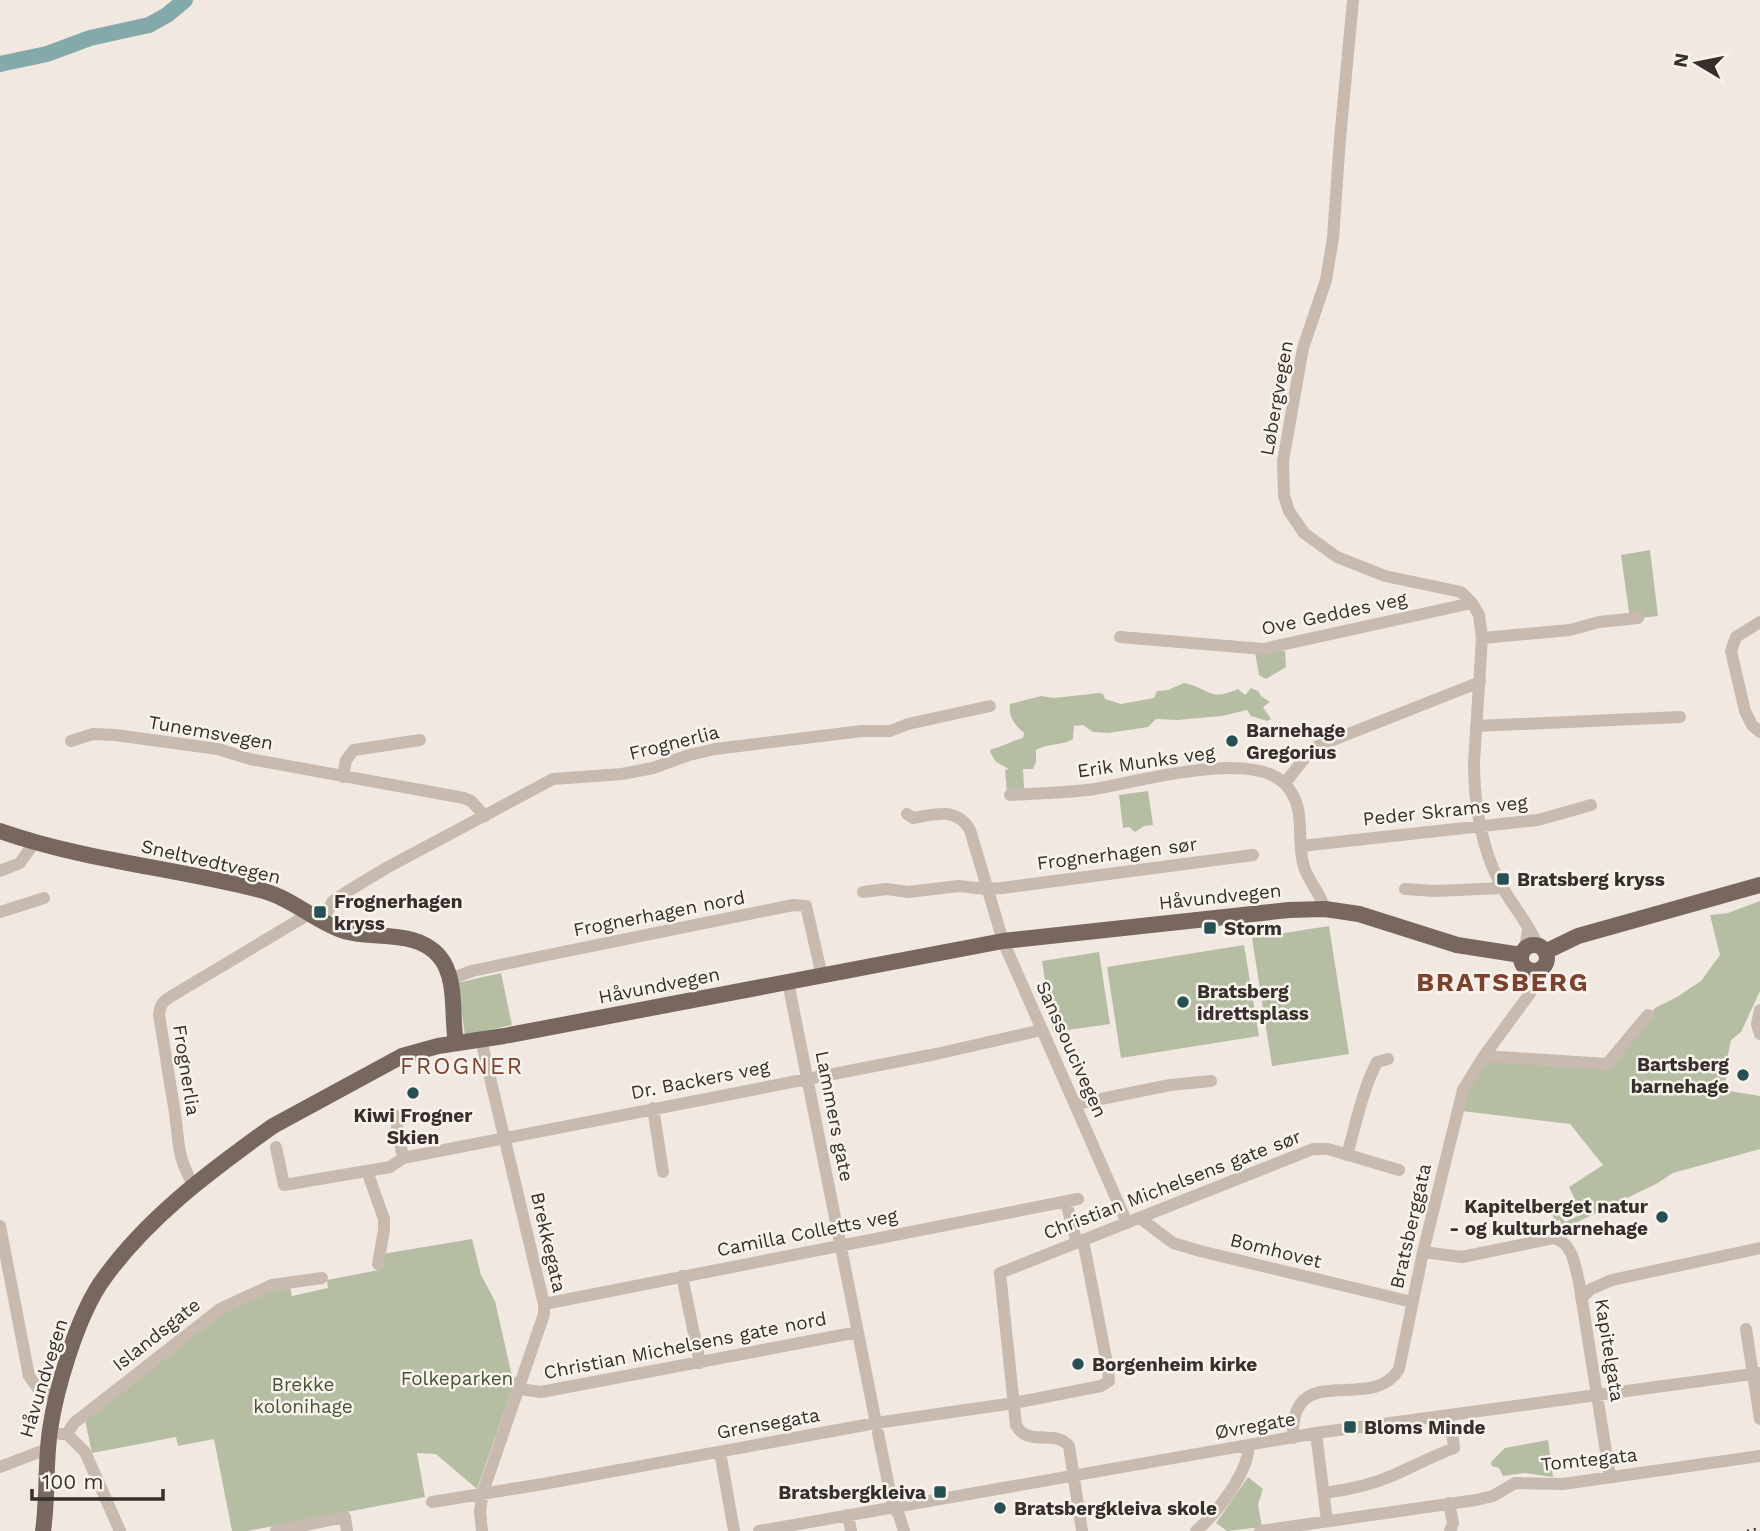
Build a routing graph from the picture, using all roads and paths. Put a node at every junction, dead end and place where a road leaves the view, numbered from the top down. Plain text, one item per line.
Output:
1 (1353, 0) edge
2 (1472, 603) junction
3 (1638, 618) dead end
4 (1760, 622) edge
5 (1120, 637) dead end
6 (1482, 638) junction
7 (1479, 682) junction
8 (990, 706) dead end
9 (1680, 717) dead end
10 (1476, 726) junction
11 (1760, 732) edge
12 (420, 740) dead end
13 (71, 741) dead end
14 (343, 777) junction
15 (1285, 783) junction
16 (1010, 795) dead end
17 (1591, 805) dead end
18 (907, 814) dead end
19 (485, 816) junction
20 (1481, 828) junction
21 (0, 831) edge
22 (34, 843) junction
23 (1301, 846) junction
24 (1253, 855) dead end
25 (0, 871) edge
26 (1760, 885) edge
27 (1503, 888) junction
28 (986, 889) junction
29 (1405, 889) dead end
30 (863, 892) dead end
31 (44, 898) dead end
32 (1325, 909) junction
33 (0, 912) edge
34 (316, 918) junction
35 (1003, 941) junction
36 (1532, 950) junction
37 (1537, 970) joint
38 (822, 976) junction
39 (450, 979) junction
40 (788, 982) junction
41 (1760, 1010) edge
42 (1648, 1015) dead end
43 (1042, 1030) junction
44 (1760, 1034) edge
45 (481, 1040) junction
46 (456, 1043) junction
47 (1483, 1056) junction
48 (1388, 1059) dead end
49 (808, 1077) junction
50 (1211, 1081) dead end
51 (1076, 1104) junction
52 (653, 1108) junction
53 (395, 1115) dead end
54 (504, 1138) junction
55 (276, 1147) dead end
56 (1347, 1155) junction
57 (403, 1158) junction
58 (1399, 1170) dead end
59 (367, 1171) junction
60 (663, 1172) dead end
61 (194, 1186) junction
62 (1133, 1220) junction
63 (0, 1226) edge
64 (1080, 1242) junction
65 (841, 1245) junction
66 (1760, 1248) edge
67 (1423, 1252) junction
68 (378, 1264) dead end
69 (682, 1276) junction
70 (322, 1278) dead end
71 (1581, 1297) junction
72 (1412, 1302) junction
73 (544, 1304) junction
74 (1746, 1329) dead end
75 (858, 1332) junction
76 (700, 1363) junction
77 (1757, 1373) edge
78 (520, 1389) junction
79 (1598, 1395) junction
80 (57, 1398) junction
81 (1014, 1403) junction
82 (1450, 1415) junction
83 (1760, 1419) edge
84 (877, 1428) junction
85 (1316, 1433) junction
86 (67, 1434) junction
87 (1293, 1437) junction
88 (48, 1442) junction
89 (1248, 1445) junction
90 (720, 1452) junction
91 (1760, 1456) edge
92 (0, 1467) edge
93 (1073, 1476) junction
94 (1610, 1477) junction
95 (483, 1492) junction
96 (1324, 1493) junction
97 (432, 1502) dead end
98 (1449, 1503) junction
99 (892, 1507) junction
100 (848, 1515) junction
101 (1330, 1525) edge
102 (1206, 1528) edge
103 (43, 1531) edge
104 (120, 1531) edge
105 (276, 1531) edge
106 (347, 1531) edge
107 (482, 1531) edge
108 (734, 1531) edge
109 (759, 1531) edge
110 (851, 1531) edge
111 (904, 1531) edge
112 (1082, 1531) edge
113 (1260, 1531) edge
114 (1450, 1531) edge

1 - 2 street, Løbergvegen
2 - 5 street, Ove Geddes veg
2 - 6 street
3 - 6 street
4 - 11 street
6 - 7 street
7 - 10 street
7 - 15 street
8 - 19 street, Frognerlia
9 - 10 street
10 - 20 street
12 - 14 street
13 - 14 street, Tunemsvegen
14 - 19 street, Tunemsvegen
15 - 16 street, Erik Munks veg
15 - 23 street
17 - 20 street, Peder Skrams veg
18 - 28 street, Sanssoucivegen
19 - 34 street, Frognerlia
20 - 23 street, Peder Skrams veg
20 - 27 street
21 - 22 main road, Sneltvedtvegen
22 - 25 street
22 - 34 main road, Sneltvedtvegen
23 - 32 street
24 - 28 street, Frognerhagen sør
26 - 36 main road
27 - 29 street
27 - 36 street
28 - 30 street
28 - 35 street, Sanssoucivegen
31 - 33 street
32 - 35 main road, Håvundvegen
32 - 36 main road, Håvundvegen
34 - 39 main road, Sneltvedtvegen
34 - 61 street, Frognerlia
35 - 38 main road, Håvundvegen
35 - 43 street, Sanssoucivegen
36 - 37 main road
37 - 47 street, Bratsberggata
38 - 39 street, Frognerhagen nord
38 - 40 main road, Håvundvegen
39 - 46 main road, Sneltvedtvegen
40 - 45 main road, Håvundvegen
40 - 49 street, Lammers gate
41 - 44 street
42 - 47 street
43 - 49 street, Dr. Backers veg
43 - 51 street, Sanssoucivegen
45 - 46 main road, Håvundvegen
45 - 54 street, Brekkegata
46 - 61 main road, Håvundvegen
47 - 67 street, Bratsberggata
48 - 56 street
49 - 52 street, Dr. Backers veg
49 - 65 street, Lammers gate
50 - 51 street
51 - 62 street, Sanssoucivegen
52 - 54 street, Dr. Backers veg
52 - 60 street
53 - 57 street
54 - 57 street, Dr. Backers veg
54 - 73 street, Brekkegata
55 - 59 street, Dr. Backers veg
56 - 58 street, Christian Michelsens gate sør
56 - 62 street, Christian Michelsens gate sør
57 - 59 street, Dr. Backers veg
59 - 68 street
61 - 80 main road, Håvundvegen
62 - 64 street, Christian Michelsens gate sør
62 - 72 street, Bomhovet
63 - 80 street
64 - 65 street, Camilla Colletts veg
64 - 81 street, Christian Michelsens gate sør
64 - 81 street, Grensegata
65 - 69 street, Camilla Colletts veg
65 - 75 street, Lammers gate
66 - 71 street
67 - 71 street, Kapitelgata
67 - 72 street, Bratsberggata
69 - 73 street, Camilla Colletts veg
69 - 76 street
70 - 86 street, Islandsgate
71 - 79 street, Kapitelgata
72 - 87 street, Bratsberggata
73 - 78 street, Brekkegata
74 - 77 street
75 - 76 street, Christian Michelsens gate nord
75 - 84 street, Lammers gate
76 - 78 street, Christian Michelsens gate nord
77 - 79 street, Øvregate
77 - 83 street
78 - 95 street, Brekkegata
79 - 82 street, Øvregate
79 - 94 street, Kapitelgata
80 - 88 main road, Håvundvegen
81 - 84 street, Grensegata
81 - 93 street
82 - 85 street, Øvregate
82 - 96 street
84 - 90 street, Grensegata
84 - 99 street, Lammers gate
85 - 87 street, Øvregate
85 - 96 street
86 - 88 street
86 - 104 street
87 - 89 street, Øvregate
88 - 92 street, Håvundvegen
88 - 103 main road
89 - 93 street, Øvregate
89 - 102 street
90 - 95 street, Grensegata
90 - 108 street
91 - 94 street, Tomtegata
93 - 99 street, Øvregate
93 - 112 street
94 - 98 street, Tomtegata
95 - 97 street, Grensegata
95 - 107 street, Brekkegata
96 - 101 street
98 - 101 street, Tomtegata
98 - 114 street
99 - 100 street, Øvregate
99 - 111 street, Lammers gate
100 - 109 street, Øvregate
100 - 110 street
101 - 113 street, Tomtegata
105 - 106 street

